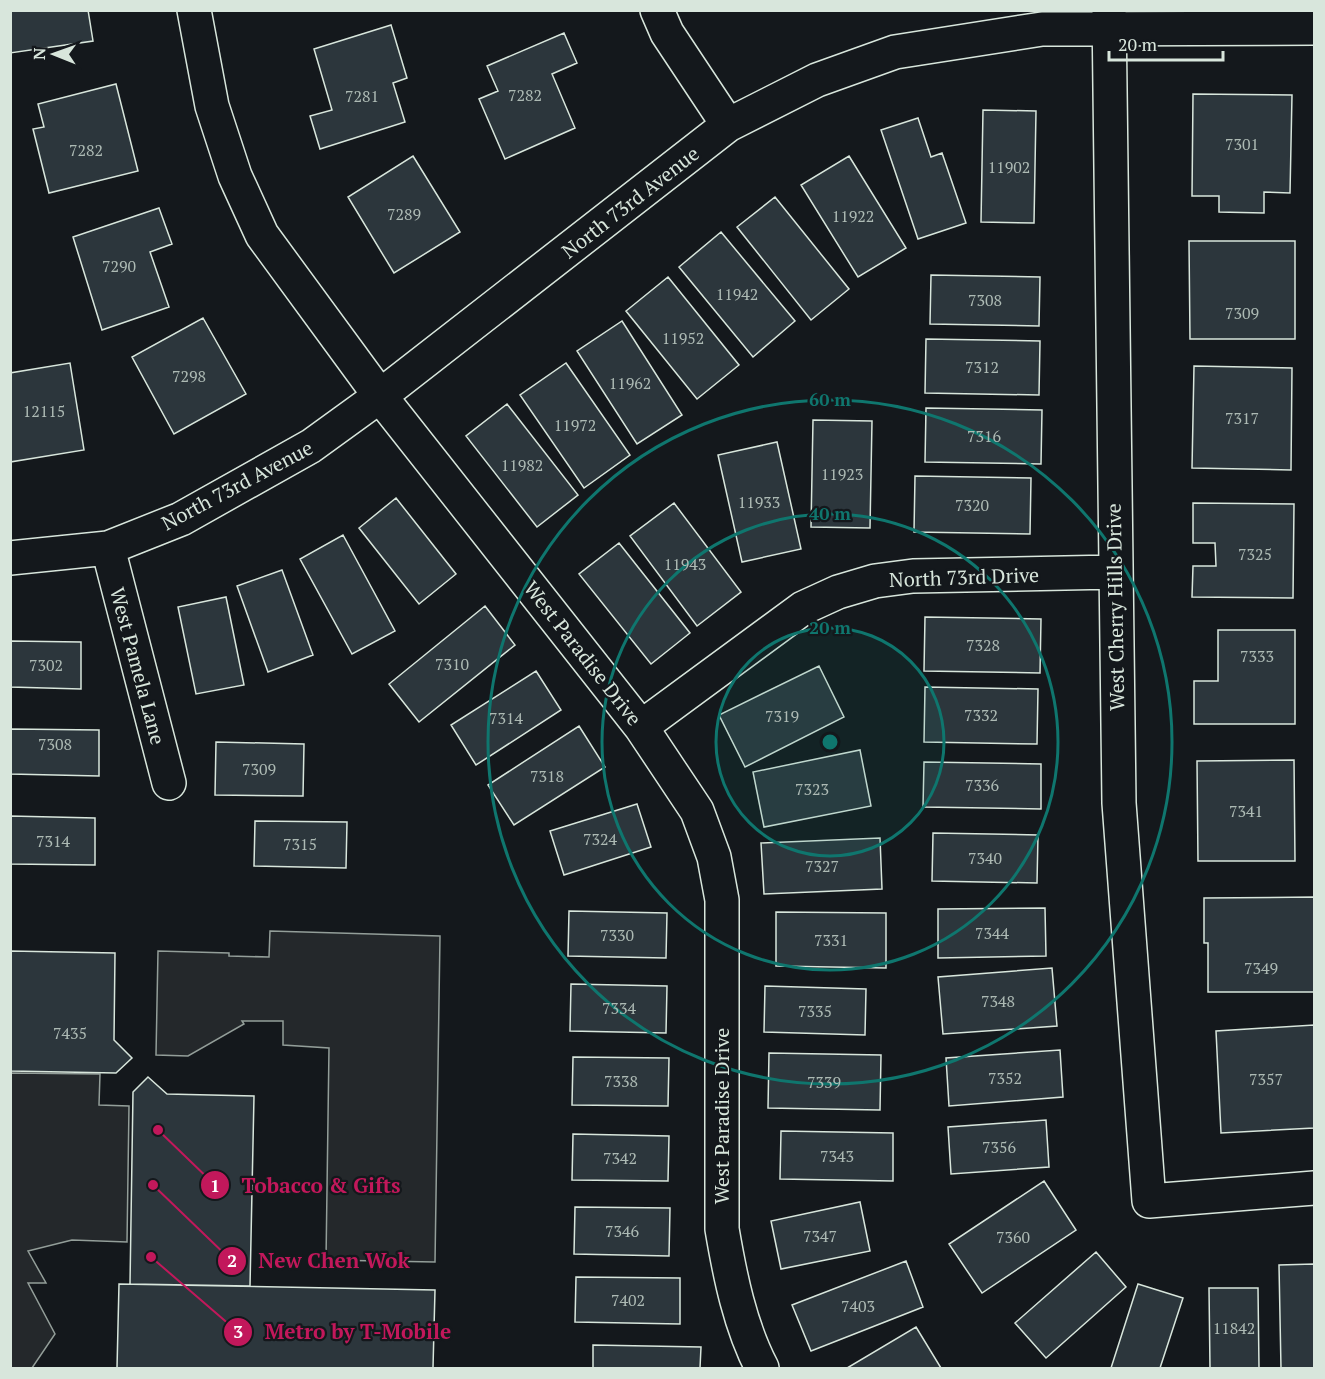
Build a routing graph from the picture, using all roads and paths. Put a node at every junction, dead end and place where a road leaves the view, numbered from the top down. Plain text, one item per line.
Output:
1 (194, 10) edge
2 (657, 10) edge
3 (1109, 19) edge
4 (1314, 28) edge
5 (728, 126) junction
6 (380, 396) junction
7 (108, 548) junction
8 (10, 558) edge
9 (1114, 572) junction
10 (641, 727) junction
11 (169, 783) dead end
12 (1314, 1188) edge
13 (762, 1368) edge

1 - 6 street, West Paradise Drive
2 - 5 street
3 - 4 street, North 73rd Avenue
3 - 5 street, North 73rd Avenue
3 - 9 street, West Cherry Hills Drive
5 - 6 street, North 73rd Avenue
6 - 7 street, North 73rd Avenue
6 - 10 street, West Paradise Drive
7 - 8 street, North 73rd Avenue
7 - 11 street, West Pamela Lane
9 - 10 street, North 73rd Drive
9 - 12 street, West Cherry Hills Drive
10 - 13 street, West Paradise Drive

